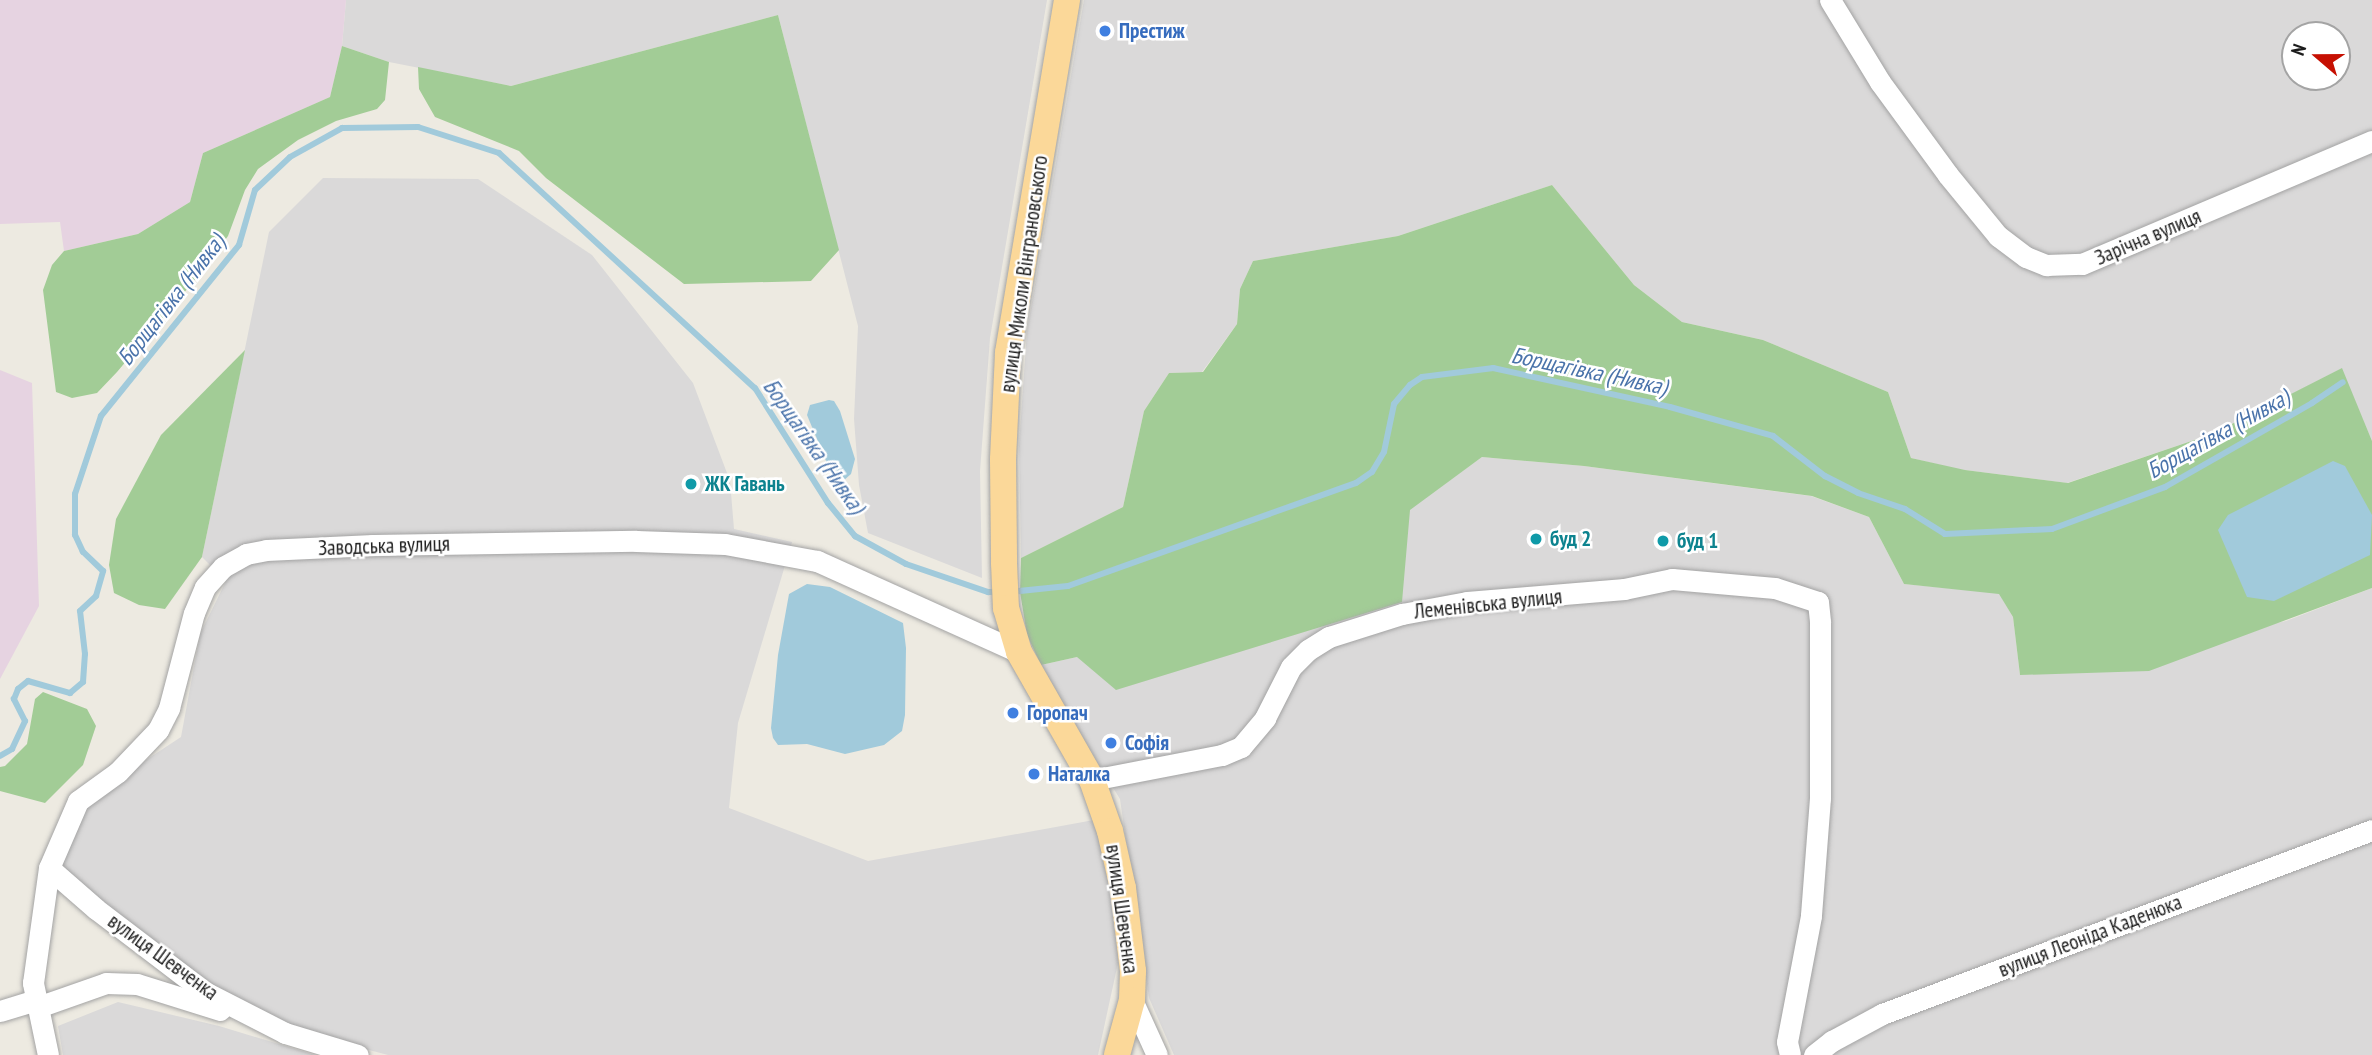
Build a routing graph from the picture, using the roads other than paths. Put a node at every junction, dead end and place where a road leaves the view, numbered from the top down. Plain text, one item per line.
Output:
1 (1067, 0) edge
2 (1829, 0) edge
3 (2372, 141) edge
4 (1019, 652) junction
5 (1092, 780) junction
6 (2372, 831) edge
7 (49, 868) junction
8 (1132, 1000) junction
9 (37, 1004) junction
10 (0, 1011) edge
11 (285, 1033) junction
12 (48, 1055) edge
13 (358, 1055) edge
14 (1117, 1055) edge
15 (1157, 1055) edge
16 (1790, 1055) edge
17 (1814, 1055) edge

1 - 4 main road, вулиця Миколи Вінграновського
2 - 3 street, Зарічна вулиця
4 - 5 main road, вулиця Миколи Вінграновського
4 - 7 street, Заводська вулиця
5 - 8 main road, вулиця Шевченка
5 - 16 street, Леменівська вулиця
6 - 17 street, вулиця Леоніда Каденюка
7 - 9 street, Заводська вулиця
7 - 11 street, вулиця Шевченка
8 - 14 main road, вулиця Шевченка
8 - 15 street, вулиця Шевченка
9 - 10 street
9 - 11 street, вулиця Шевченка
9 - 12 street, Заводська вулиця
11 - 13 street, вулиця Шевченка

